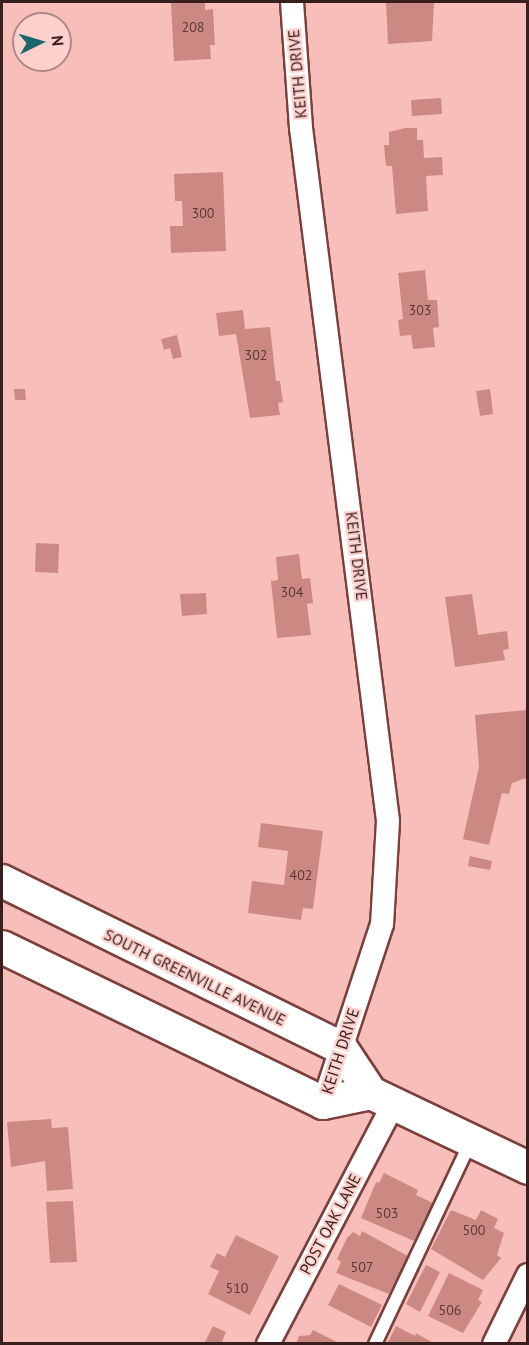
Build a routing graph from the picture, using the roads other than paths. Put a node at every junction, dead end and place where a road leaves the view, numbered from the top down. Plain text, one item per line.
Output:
1 (292, 2) edge
2 (2, 882) edge
3 (2, 947) edge
4 (341, 1048) junction
5 (382, 1099) junction
6 (323, 1103) junction
7 (471, 1141) junction
8 (528, 1168) edge
9 (528, 1275) edge
10 (268, 1344) edge
11 (375, 1344) edge
12 (494, 1344) edge

1 - 4 street, KEITH DRIVE
2 - 4 main road, SOUTH GREENVILLE AVENUE
3 - 6 main road
4 - 5 main road
4 - 6 street, KEITH DRIVE
5 - 6 main road
5 - 7 main road
5 - 10 street, POST OAK LANE
7 - 8 main road
7 - 11 lane
9 - 12 street

